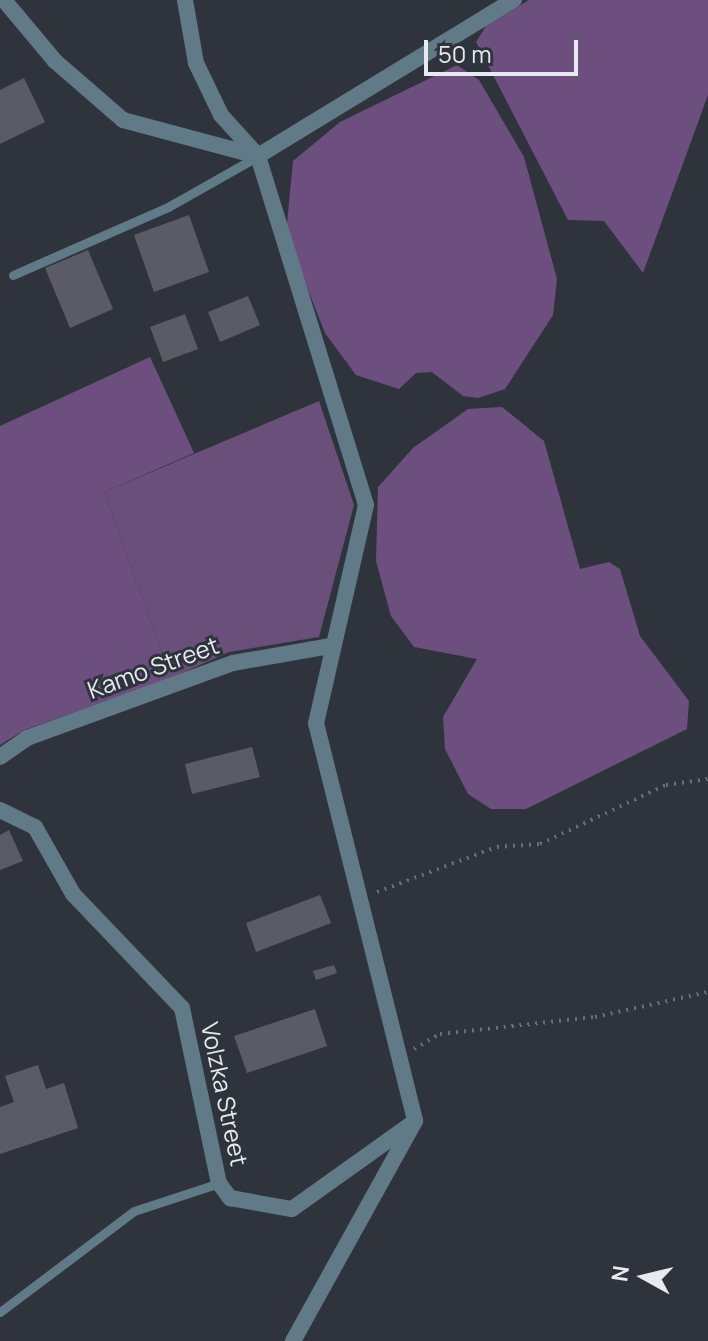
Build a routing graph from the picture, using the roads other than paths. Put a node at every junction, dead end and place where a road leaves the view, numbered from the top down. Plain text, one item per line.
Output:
1 (4, 0) edge
2 (185, 0) edge
3 (514, 0) edge
4 (258, 156) junction
5 (13, 275) dead end
6 (330, 646) junction
7 (0, 757) edge
8 (0, 810) edge
9 (415, 1121) junction
10 (219, 1183) junction
11 (0, 1312) edge
12 (293, 1341) edge

1 - 4 street
2 - 4 street
3 - 4 street
4 - 5 lane
4 - 6 street
6 - 7 street, Kamo Street
6 - 9 street
8 - 10 street, Volzka Street
9 - 10 street, Volzka Street
9 - 12 street
10 - 11 lane

